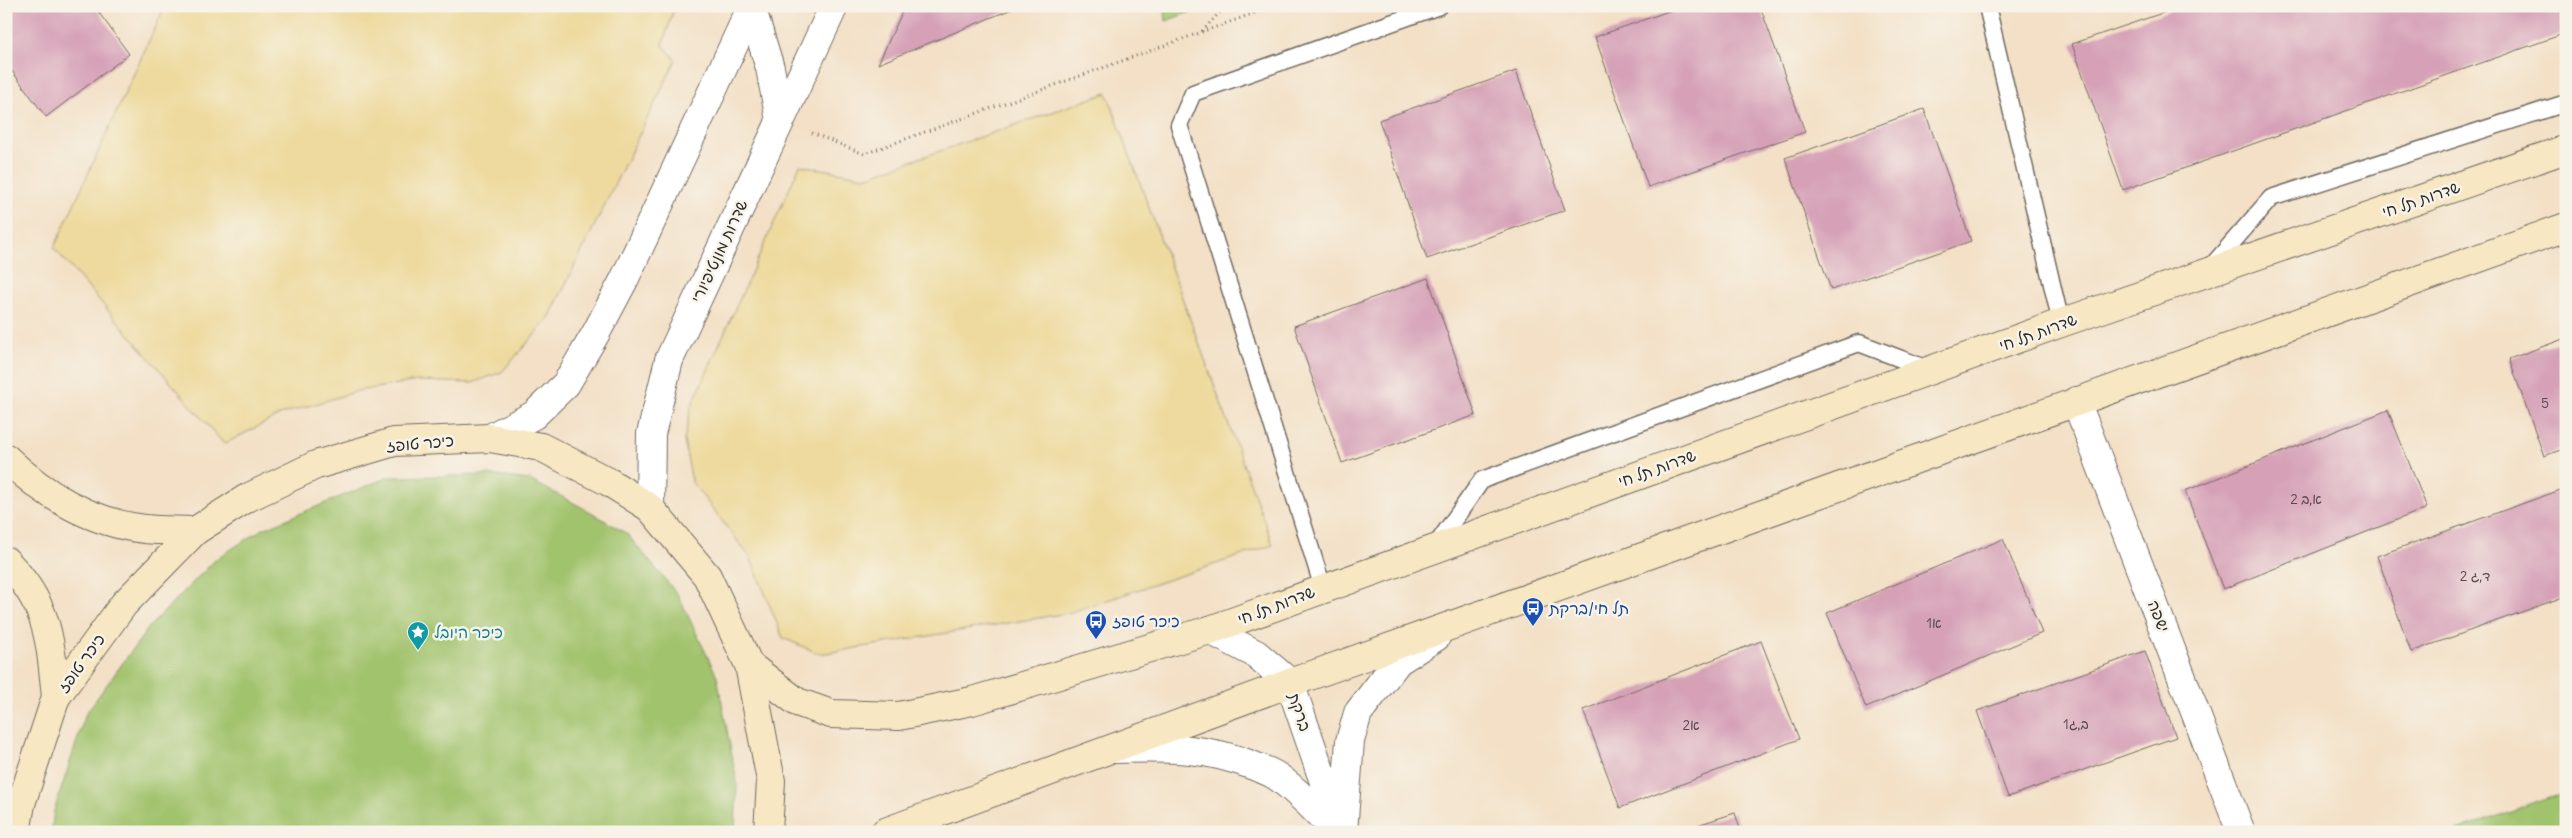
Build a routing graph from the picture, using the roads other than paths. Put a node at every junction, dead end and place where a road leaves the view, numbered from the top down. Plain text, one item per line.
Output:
1 (752, 6) edge
2 (834, 6) edge
3 (1439, 6) edge
4 (1987, 6) edge
5 (2566, 102) edge
6 (780, 120) junction
7 (2566, 149) edge
8 (2566, 227) edge
9 (2206, 273) junction
10 (2061, 323) junction
11 (1930, 370) junction
12 (2076, 401) junction
13 (490, 438) junction
14 (6, 458) edge
15 (650, 508) junction
16 (195, 531) junction
17 (1434, 548) junction
18 (6, 561) edge
19 (1323, 588) junction
20 (1460, 622) junction
21 (1210, 630) junction
22 (749, 665) junction
23 (1290, 682) junction
24 (56, 697) junction
25 (1106, 749) junction
26 (16, 832) edge
27 (768, 832) edge
28 (885, 832) edge
29 (1337, 832) edge
30 (1342, 832) edge
31 (2241, 832) edge

1 - 6 street
1 - 13 street
2 - 6 street, שדרות מונטיפיורי
3 - 19 lane
4 - 10 lane
5 - 9 lane
6 - 15 street, שדרות מונטיפיורי
7 - 9 main road, שדרות תל חי
8 - 12 main road
9 - 10 main road, שדרות תל חי
10 - 11 main road, שדרות תל חי
11 - 17 main road, שדרות תל חי
11 - 17 lane
12 - 20 main road
12 - 31 street, ישפה
13 - 15 main road, כיכר טופז
13 - 16 main road, כיכר טופז
14 - 16 main road
15 - 22 main road, כיכר טופז
16 - 24 main road, כיכר טופז
17 - 19 main road, שדרות תל חי
18 - 24 main road
19 - 21 main road, שדרות תל חי
20 - 23 main road
20 - 30 street
21 - 22 main road, שדרות תל חי
21 - 23 street, ברקת
22 - 27 main road, כיכר טופז
23 - 25 main road
23 - 30 street, ברקת
24 - 26 main road, כיכר טופז
25 - 28 main road
25 - 29 street

